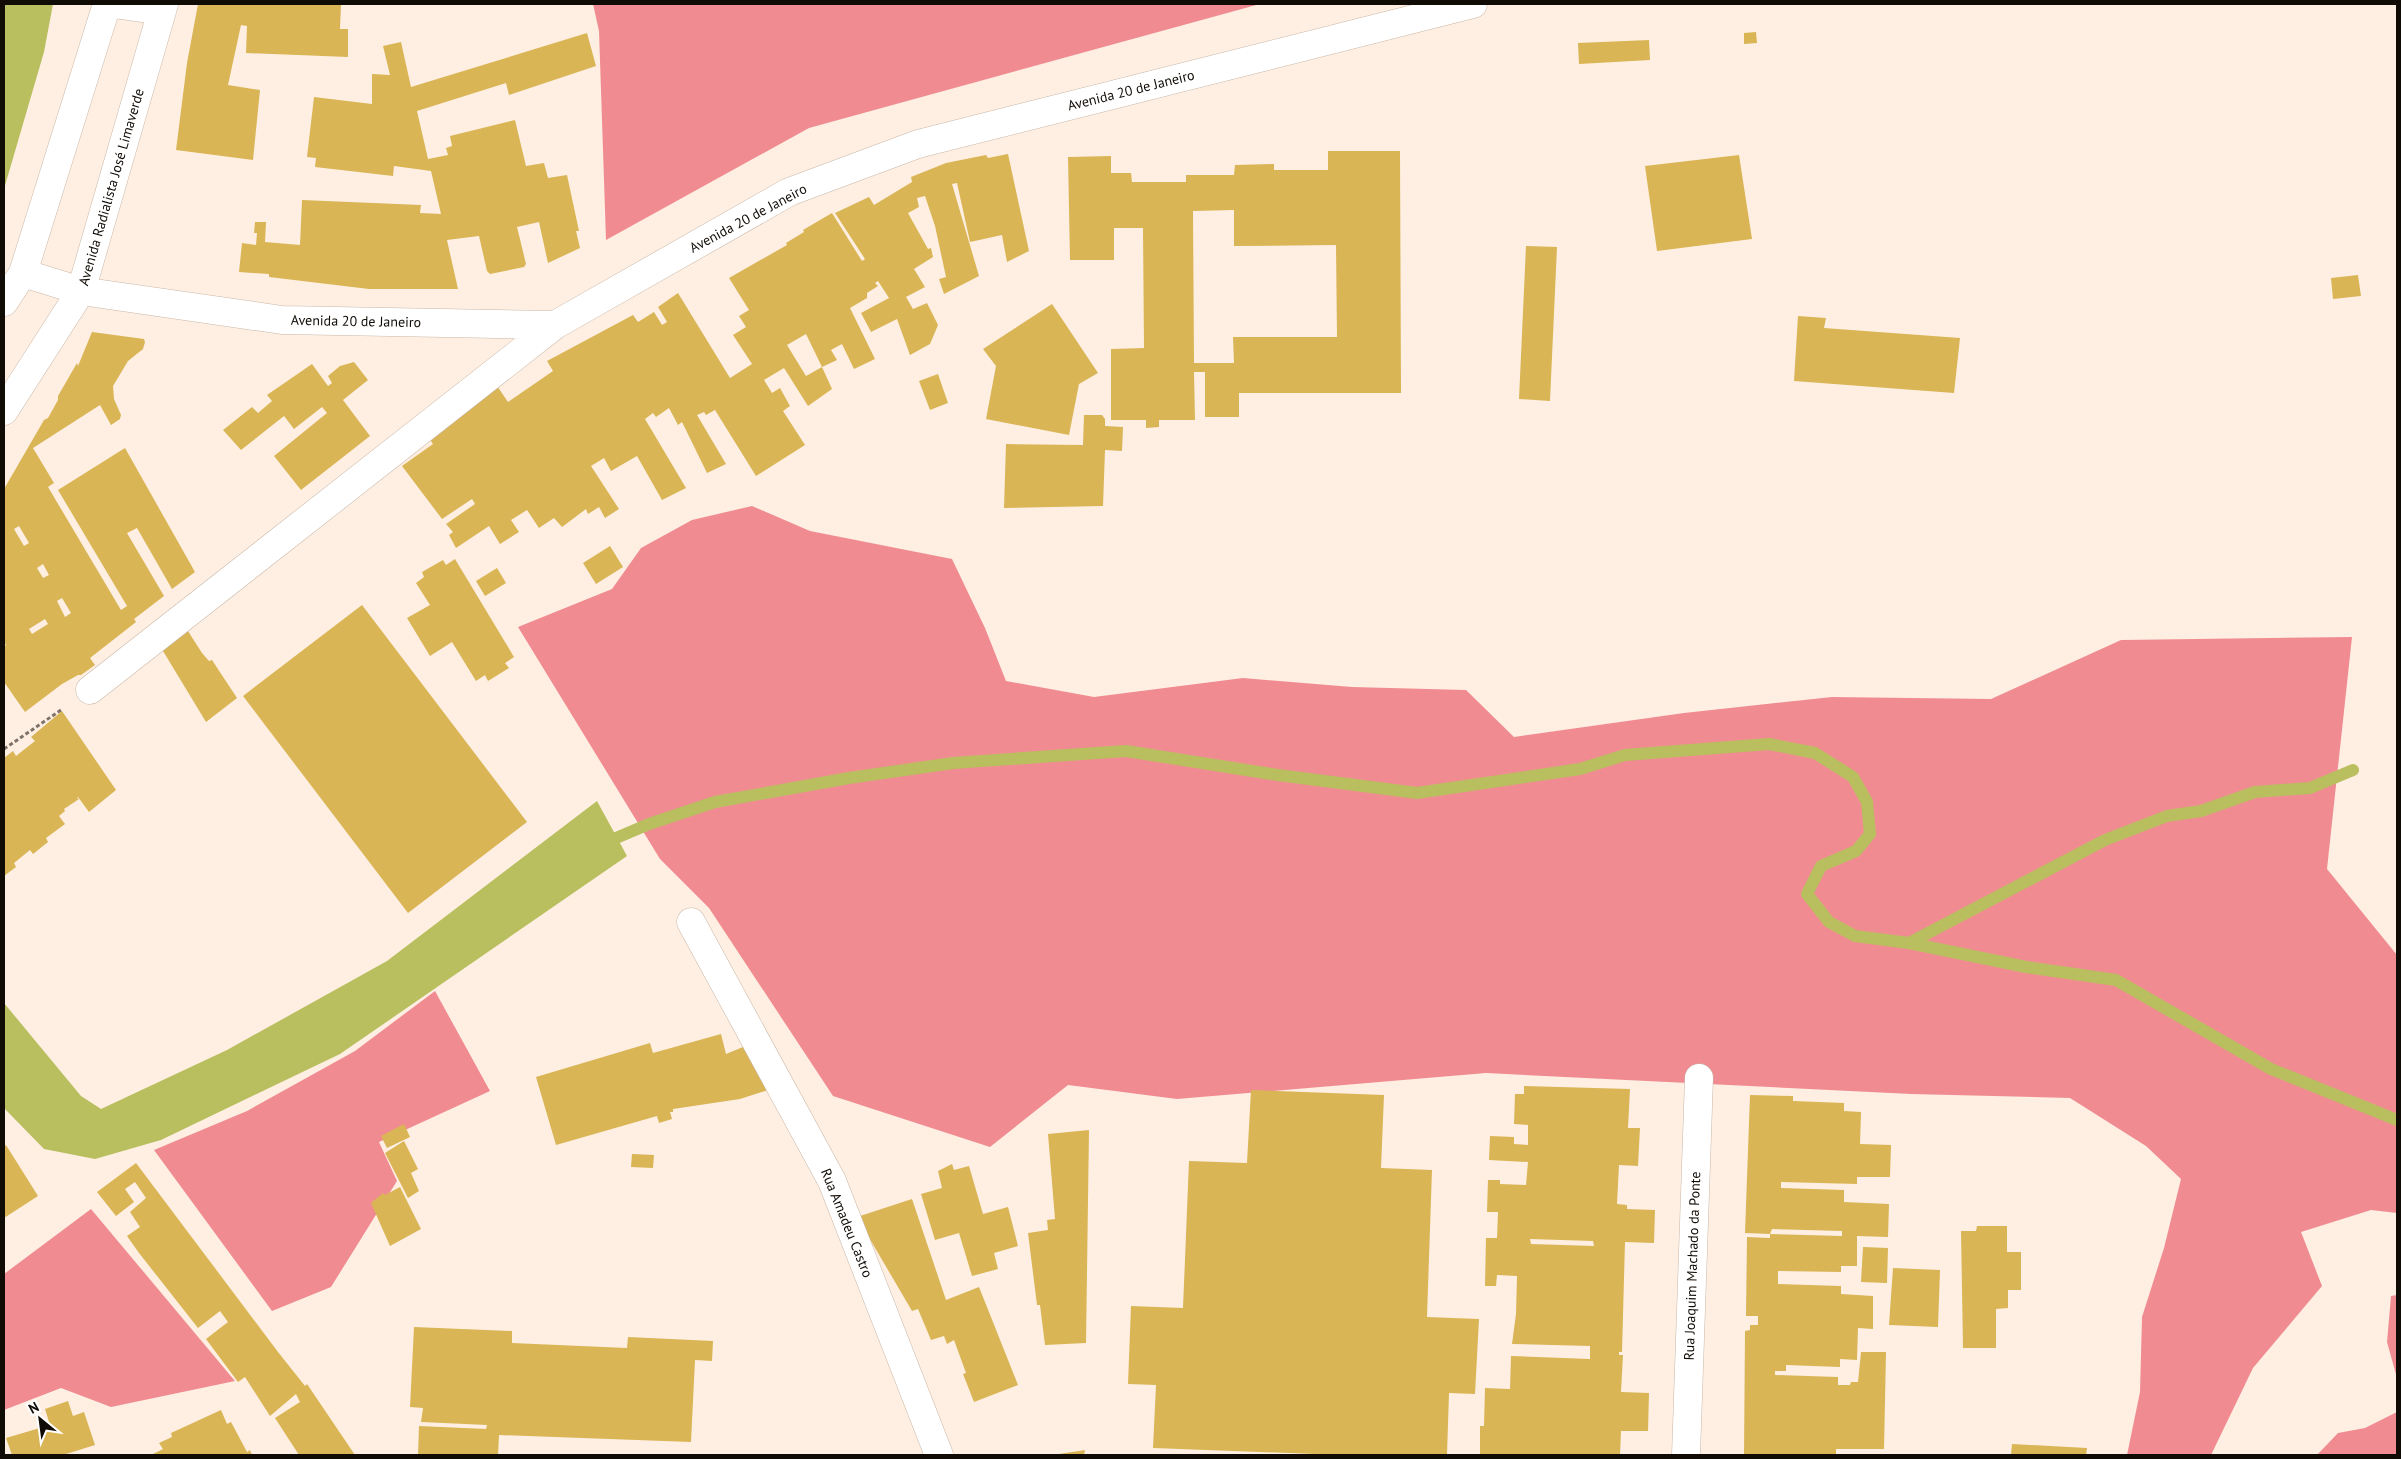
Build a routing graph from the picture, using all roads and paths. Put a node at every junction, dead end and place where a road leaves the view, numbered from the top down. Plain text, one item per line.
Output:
1 (107, 4) edge
2 (114, 4) edge
3 (1473, 4) edge
4 (162, 7) edge
5 (23, 273) junction
6 (81, 291) junction
7 (4, 302) edge
8 (555, 325) junction
9 (4, 411) edge
10 (90, 690) joint
11 (4, 749) edge
12 (692, 922) dead end
13 (1699, 1078) dead end
14 (939, 1455) edge
15 (1686, 1455) edge

1 - 5 street
2 - 4 street
3 - 8 street, Avenida 20 de Janeiro
4 - 6 street, Avenida Radialista José Limaverde
5 - 6 street, Avenida 20 de Janeiro
5 - 7 street
6 - 8 street, Avenida 20 de Janeiro
6 - 9 street, Avenida Radialista José Limaverde
8 - 10 street
10 - 11 path
12 - 14 street, Rua Amadeu Castro
13 - 15 street, Rua Joaquim Machado da Ponte

